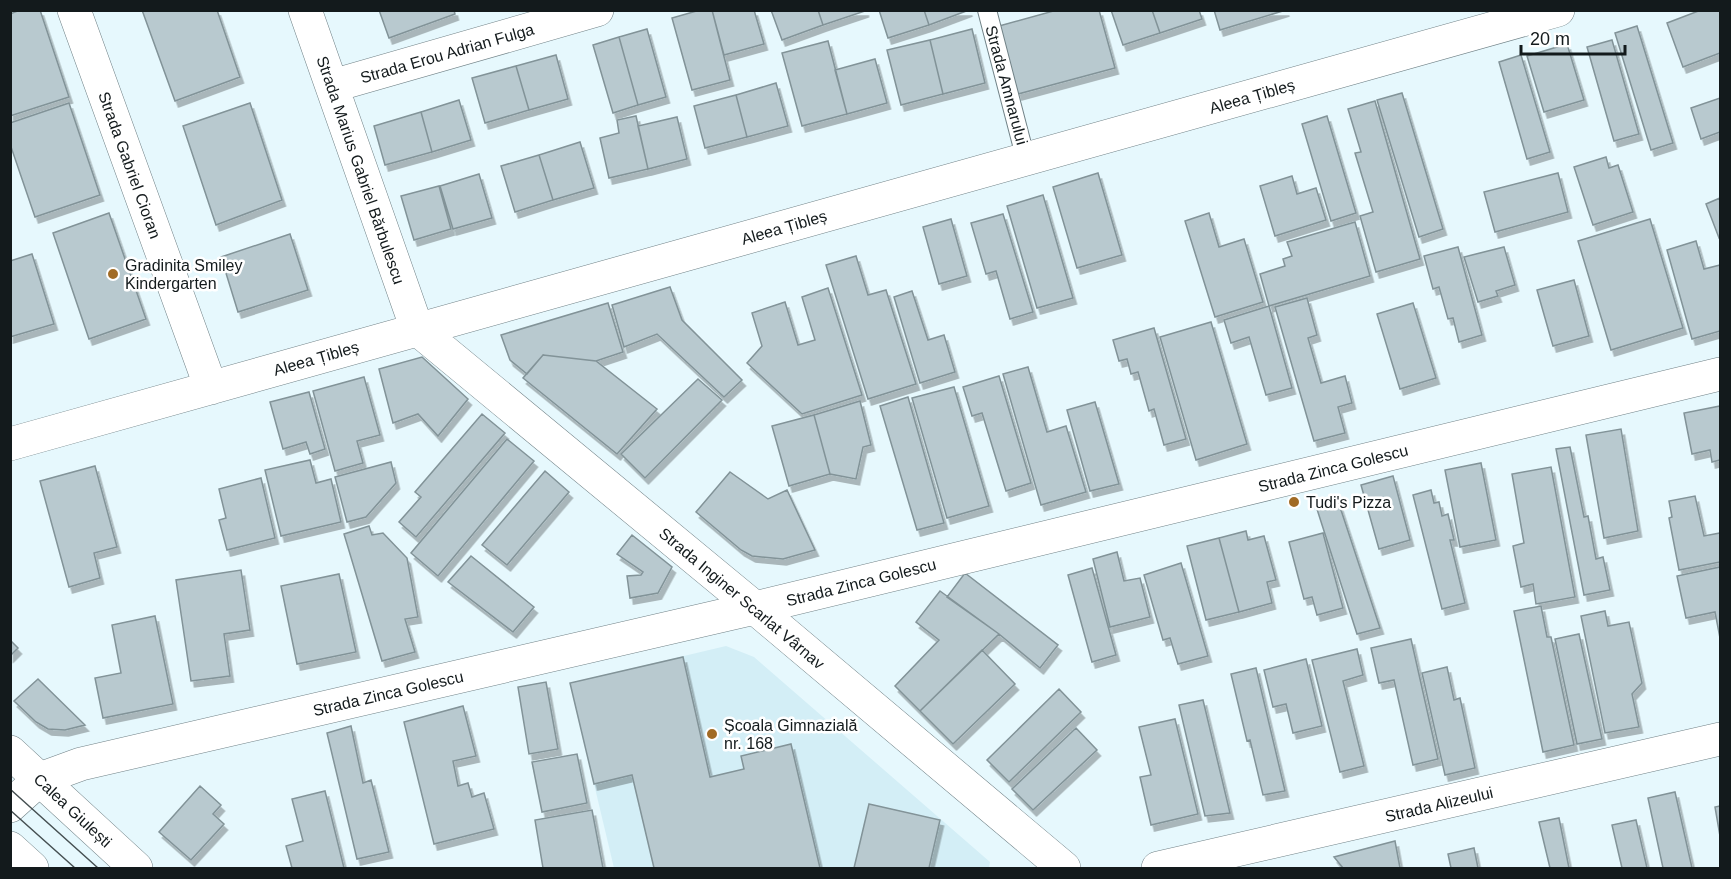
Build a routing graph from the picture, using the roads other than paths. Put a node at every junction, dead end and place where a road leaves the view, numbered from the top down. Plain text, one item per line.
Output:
1 (74, 10) edge
2 (305, 10) edge
3 (597, 10) edge
4 (987, 10) edge
5 (1558, 10) edge
6 (332, 86) junction
7 (1026, 160) junction
8 (417, 330) junction
9 (1720, 374) edge
10 (211, 388) junction
11 (10, 444) edge
12 (755, 608) junction
13 (1720, 740) edge
14 (10, 752) edge
15 (40, 779) junction
16 (10, 807) edge
17 (10, 848) edge
18 (32, 868) edge
19 (136, 868) edge
20 (1064, 868) edge
21 (1158, 868) edge

1 - 10 street, Strada Gabriel Cioran
2 - 6 street, Strada Marius Gabriel Bărbulescu
3 - 6 street, Strada Erou Adrian Fulga
4 - 7 lane, Strada Amnarului
5 - 7 street, Aleea Țibleș
6 - 8 street, Strada Marius Gabriel Bărbulescu
7 - 8 street, Aleea Țibleș
8 - 10 street, Aleea Țibleș
8 - 12 street, Strada Inginer Scarlat Vârnav
9 - 12 street, Strada Zinca Golescu
10 - 11 street, Aleea Țibleș
12 - 15 street, Strada Zinca Golescu
12 - 20 street, Strada Inginer Scarlat Vârnav
13 - 21 street, Strada Alizeului
14 - 15 street, Calea Giulești
15 - 16 street, Strada Zinca Golescu
15 - 19 street, Calea Giulești
17 - 18 street

